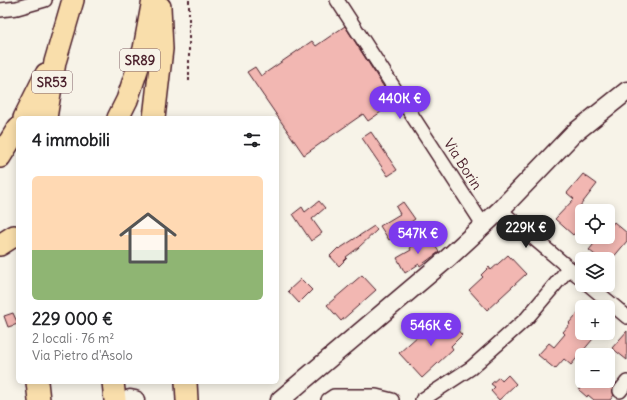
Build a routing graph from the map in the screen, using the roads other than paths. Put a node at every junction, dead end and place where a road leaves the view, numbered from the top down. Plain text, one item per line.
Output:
1 (45, 0) edge
2 (72, 0) edge
3 (153, 0) edge
4 (160, 0) edge
5 (337, 0) edge
6 (0, 10) edge
7 (59, 46) junction
8 (162, 48) junction
9 (48, 70) junction
10 (627, 92) edge
11 (25, 116) edge
12 (38, 116) edge
13 (46, 116) edge
14 (119, 116) edge
15 (154, 116) edge
16 (169, 116) edge
17 (16, 131) edge
18 (0, 157) edge
19 (500, 210) junction
20 (484, 226) junction
21 (569, 268) junction
22 (575, 273) edge
23 (597, 292) edge
24 (627, 317) edge
25 (37, 384) edge
26 (186, 384) edge
27 (39, 400) edge
28 (187, 400) edge
29 (280, 400) edge
30 (328, 400) edge
31 (392, 400) edge
32 (422, 400) edge

1 - 6 street
2 - 7 highway, SR53
3 - 14 highway, SR89
4 - 8 highway
5 - 20 street, Via Borin
7 - 9 highway
7 - 13 highway, SR53
8 - 15 highway
8 - 16 highway
9 - 11 highway
9 - 12 highway
10 - 19 main road
17 - 18 highway
19 - 20 main road
19 - 21 street
20 - 29 main road
21 - 22 street
21 - 32 street
23 - 24 street
25 - 27 highway
26 - 28 highway
30 - 31 street

